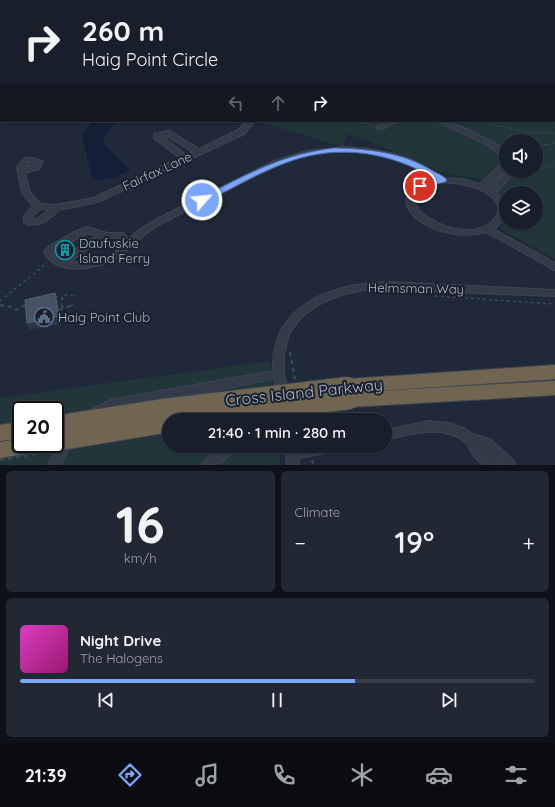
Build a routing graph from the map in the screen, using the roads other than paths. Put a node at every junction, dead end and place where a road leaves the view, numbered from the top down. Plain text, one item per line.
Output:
1 (250, 122) edge
2 (391, 122) edge
3 (442, 122) edge
4 (380, 127) road end
5 (499, 149) edge
6 (199, 152) junction
7 (185, 158) junction
8 (499, 171) edge
9 (21, 172) dead end
10 (505, 178) edge
11 (442, 180) junction
12 (482, 187) junction
13 (491, 193) junction
14 (38, 206) junction
15 (56, 208) junction
16 (487, 229) junction
17 (143, 231) junction
18 (120, 235) junction
19 (108, 236) junction
20 (127, 245) junction
21 (58, 260) junction
22 (555, 267) edge
23 (555, 293) edge
24 (555, 372) edge
25 (280, 374) junction
26 (221, 385) junction
27 (555, 388) edge
28 (349, 393) junction
29 (225, 413) edge
30 (232, 413) edge
31 (286, 413) edge
32 (64, 424) edge
33 (162, 425) edge
34 (12, 431) edge
35 (0, 433) edge
36 (392, 434) edge
37 (471, 439) junction
38 (64, 441) edge
39 (12, 448) edge
40 (0, 450) edge
41 (223, 453) edge
42 (54, 465) edge
43 (207, 465) edge
44 (492, 465) edge
45 (509, 465) edge

1 - 6 street, Fairfax Lane
2 - 4 street
3 - 5 street
6 - 7 street, Fairfax Lane
6 - 7 street
7 - 15 street, Fairfax Lane
8 - 12 street
9 - 14 street
10 - 13 street
11 - 12 street
11 - 16 street
11 - 17 street
12 - 13 street
13 - 16 street
14 - 15 street, Fairfax Lane
14 - 15 street, Fairfax Lane
16 - 22 street
17 - 18 street
17 - 20 street
18 - 19 street
18 - 20 street
19 - 21 street
19 - 21 street
20 - 21 street
23 - 25 street, Helmsman Way
24 - 28 highway, Cross Island Parkway
25 - 26 street
25 - 31 street, Helmsman Way
26 - 29 street
26 - 42 street
27 - 28 highway, Cross Island Parkway
28 - 30 highway, Cross Island Parkway, bridge
28 - 32 highway, Cross Island Parkway, bridge
33 - 38 highway, bridge
34 - 35 highway
36 - 37 street
37 - 44 street
37 - 45 street
39 - 40 highway
41 - 43 street

